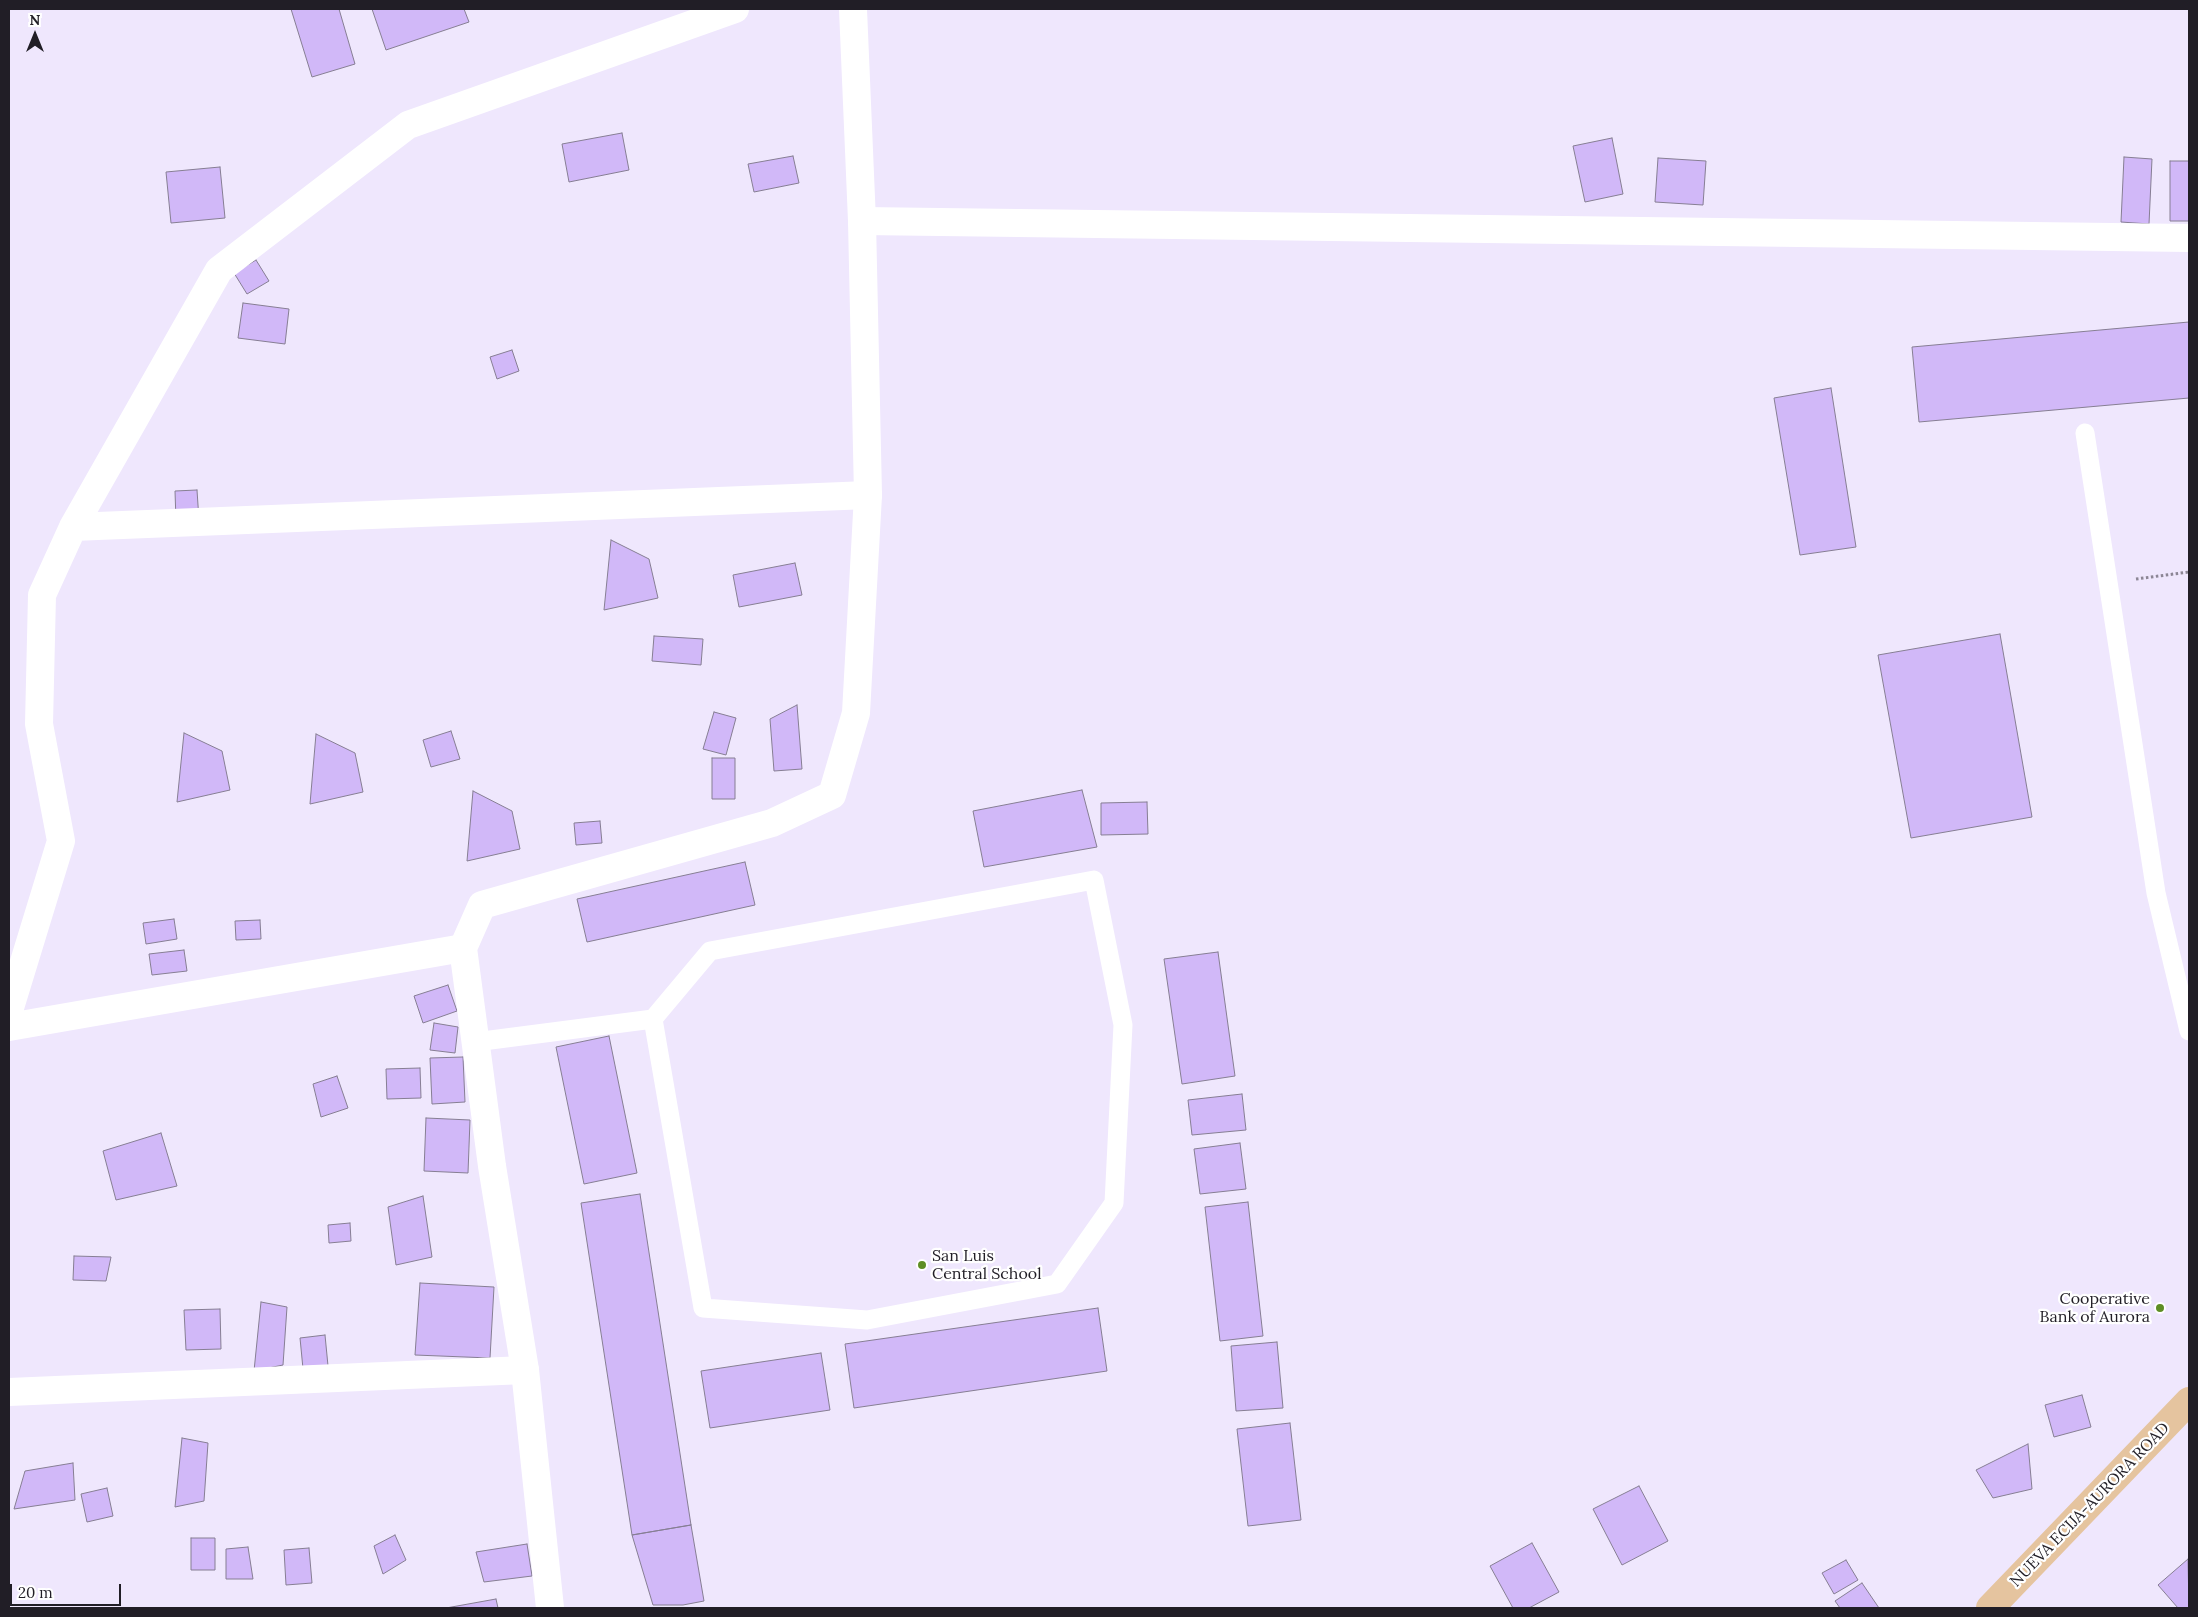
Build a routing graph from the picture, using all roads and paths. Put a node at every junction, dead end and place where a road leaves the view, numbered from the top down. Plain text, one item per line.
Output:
1 (735, 9) edge
2 (853, 9) edge
3 (862, 222) junction
4 (2189, 238) edge
5 (2085, 433) dead end
6 (868, 495) junction
7 (73, 527) junction
8 (2189, 572) edge
9 (2108, 583) junction
10 (463, 948) junction
11 (9, 1011) edge
12 (653, 1019) junction
13 (9, 1027) edge
14 (2189, 1031) edge
15 (475, 1042) junction
16 (525, 1370) junction
17 (9, 1392) edge
18 (2189, 1401) edge
19 (550, 1608) edge
20 (1990, 1608) edge

1 - 7 street
2 - 3 street
3 - 4 street
3 - 6 street
5 - 9 lane
6 - 7 street
6 - 10 street
7 - 11 street
8 - 9 path
9 - 14 lane
10 - 13 street
10 - 15 street
12 - 12 lane
12 - 15 lane
15 - 16 street
16 - 17 street
16 - 19 street
18 - 20 main road, NUEVA ECIJA-AURORA ROAD

